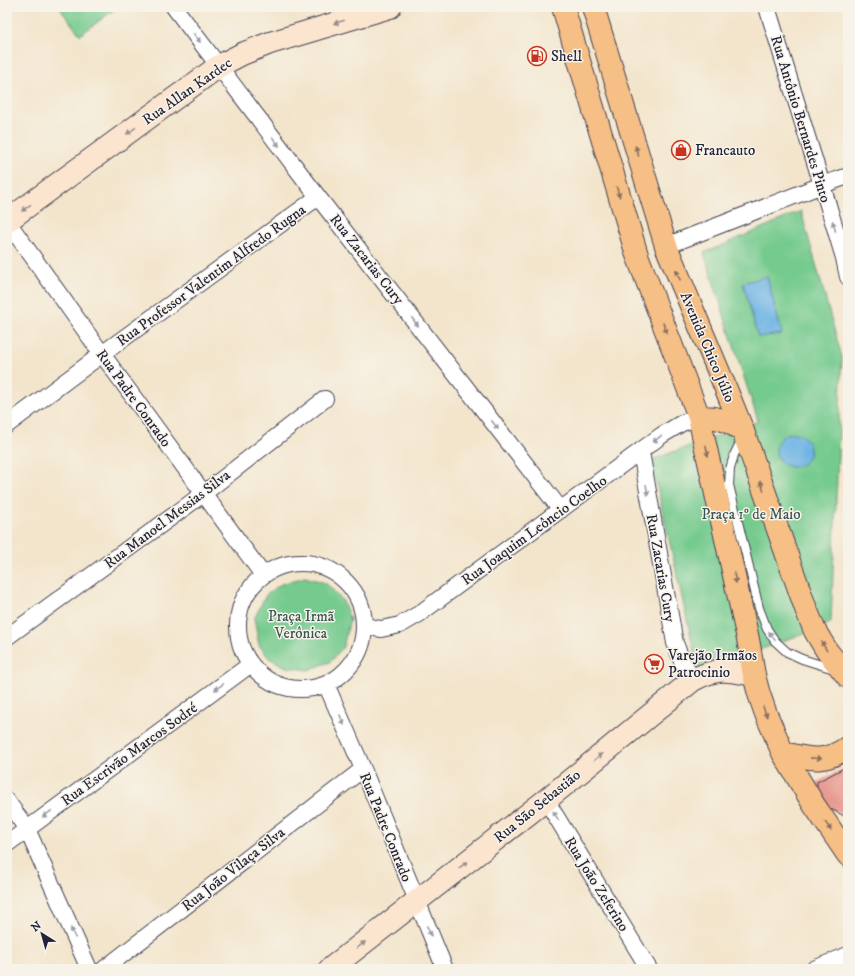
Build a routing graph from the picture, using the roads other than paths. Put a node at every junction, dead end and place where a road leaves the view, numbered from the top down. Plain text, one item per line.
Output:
1 (174, 7) edge
2 (387, 7) edge
3 (563, 7) edge
4 (593, 7) edge
5 (766, 7) edge
6 (219, 66) junction
7 (586, 84) junction
8 (628, 121) junction
9 (848, 176) edge
10 (822, 185) junction
11 (318, 197) junction
12 (7, 221) edge
13 (666, 246) junction
14 (846, 259) edge
15 (848, 277) edge
16 (102, 354) junction
17 (325, 399) dead end
18 (700, 417) junction
19 (7, 425) edge
20 (744, 434) junction
21 (641, 452) junction
22 (203, 494) junction
23 (561, 510) junction
24 (263, 575) junction
25 (365, 626) junction
26 (7, 638) edge
27 (251, 664) junction
28 (846, 674) edge
29 (754, 675) junction
30 (693, 680) junction
31 (326, 684) junction
32 (848, 747) edge
33 (783, 753) junction
34 (363, 769) junction
35 (546, 800) junction
36 (7, 801) edge
37 (27, 829) junction
38 (7, 844) edge
39 (848, 855) edge
40 (417, 901) junction
41 (847, 957) edge
42 (89, 969) edge
43 (104, 969) edge
44 (330, 969) edge
45 (445, 969) edge
46 (649, 969) edge
47 (814, 969) edge

1 -> 6 street, Rua Zacarias Cury
2 -> 6 street, Rua Allan Kardec
3 - 7 main road, Avenida Chico Júlio
4 - 8 main road, Avenida Chico Júlio
5 - 10 street, Rua Antônio Bernardes Pinto
6 -> 11 street, Rua Zacarias Cury
6 -> 12 street, Rua Allan Kardec
7 - 8 main road
7 -> 18 main road, Avenida Chico Júlio
13 -> 8 main road, Avenida Chico Júlio
9 - 10 street
10 - 13 street
14 -> 10 street, Rua Antônio Bernardes Pinto
11 - 16 street, Rua Professor Valentim Alfredo Rugna
11 -> 23 street, Rua Zacarias Cury
12 - 16 street, Rua Padre Conrado
20 -> 13 main road, Avenida Chico Júlio
14 - 15 street, Rua Antônio Bernardes Pinto
16 - 19 street, Rua Professor Valentim Alfredo Rugna
16 - 22 street, Rua Padre Conrado
17 - 22 street, Rua Manoel Messias Silva
18 - 20 main road
18 -> 21 street, Rua Joaquim Leôncio Coelho
18 -> 29 main road, Avenida Chico Júlio
28 -> 20 main road, Avenida Chico Júlio
28 -> 20 lane
21 - 23 street, Rua Joaquim Leôncio Coelho
21 -> 30 street, Rua Zacarias Cury
22 - 24 street, Rua Padre Conrado
22 - 26 street, Rua Manoel Messias Silva
23 - 25 street, Rua Joaquim Leôncio Coelho
24 - 25 street
24 - 27 street
25 - 31 street
27 - 31 street
27 -> 37 street, Rua Escrivão Marcos Sodré
29 - 30 street, Rua São Sebastião
29 -> 33 main road, Avenida Chico Júlio
35 -> 30 street, Rua São Sebastião
31 -> 34 street, Rua Padre Conrado
33 -> 32 main road
33 -> 39 main road, Avenida Chico Júlio
34 - 40 street, Rua Padre Conrado
34 - 43 street, Rua João Vilaça Silva
40 -> 35 street, Rua São Sebastião
46 -> 35 street, Rua João Zeferino
36 - 37 street
37 - 38 street, Rua Escrivão Marcos Sodré
42 -> 37 street
44 -> 40 street, Rua São Sebastião
40 -> 45 street, Rua Padre Conrado
41 - 47 street

